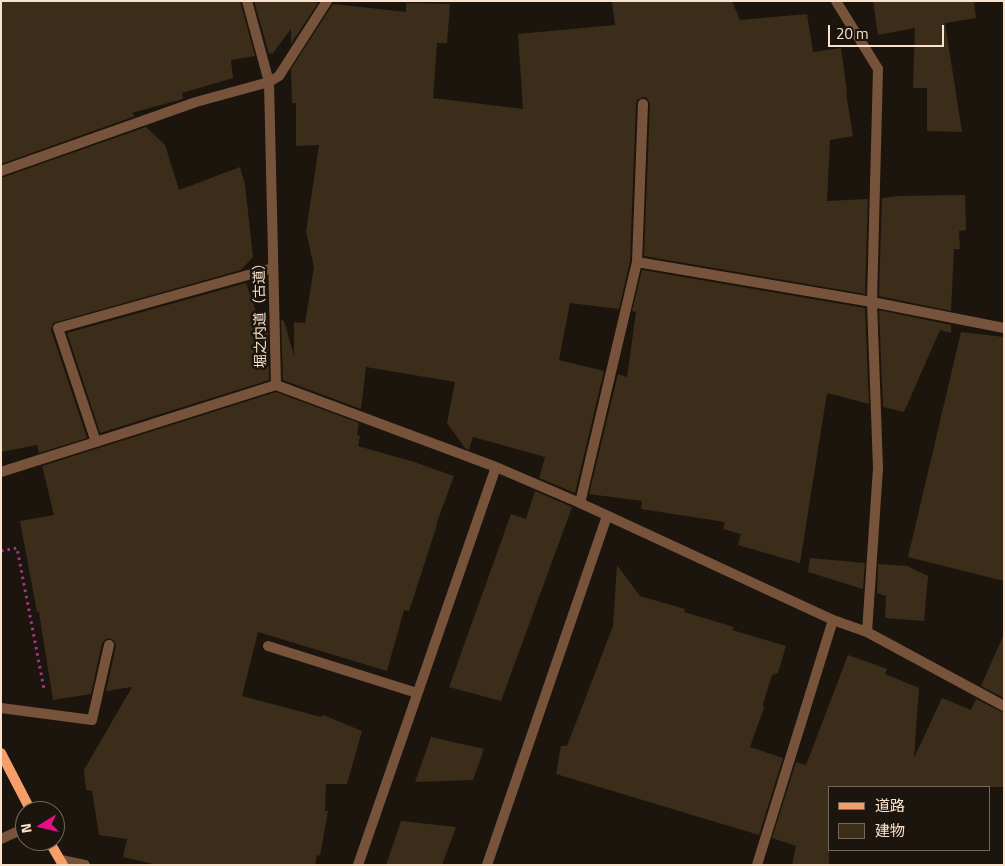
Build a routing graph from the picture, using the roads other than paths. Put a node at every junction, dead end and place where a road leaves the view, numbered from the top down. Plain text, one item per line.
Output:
1 (246, 1) edge
2 (327, 1) edge
3 (836, 1) edge
4 (270, 82) junction
5 (643, 104) dead end
6 (1, 171) edge
7 (637, 262) junction
8 (274, 268) junction
9 (872, 302) junction
10 (1004, 328) edge
11 (276, 385) junction
12 (96, 442) junction
13 (496, 467) junction
14 (1, 472) edge
15 (580, 503) junction
16 (607, 516) junction
17 (833, 620) junction
18 (867, 632) junction
19 (109, 645) dead end
20 (268, 646) dead end
21 (417, 693) junction
22 (1004, 706) edge
23 (1, 708) edge
24 (1, 753) edge
25 (26, 801) edge
26 (15, 833) edge
27 (1, 839) edge
28 (55, 851) edge
29 (62, 862) edge
30 (85, 865) edge
31 (358, 865) edge
32 (487, 865) edge
33 (757, 865) edge

1 - 4 street, 堀之内道（古道）
2 - 4 street
3 - 9 street
4 - 6 street
4 - 8 street, 堀之内道（古道）
5 - 7 street
7 - 9 street
7 - 15 street
8 - 11 street, 堀之内道（古道）
8 - 12 street
9 - 10 street
9 - 18 street
11 - 12 street, 堀之内道（古道）
11 - 13 street
12 - 14 street, 堀之内道（古道）
13 - 15 street
13 - 21 street
15 - 16 street
16 - 17 street
16 - 32 street
17 - 18 street
17 - 33 street
18 - 22 street
19 - 23 street
20 - 21 street
21 - 31 street
24 - 25 main road
26 - 27 street
28 - 29 main road
29 - 30 street

